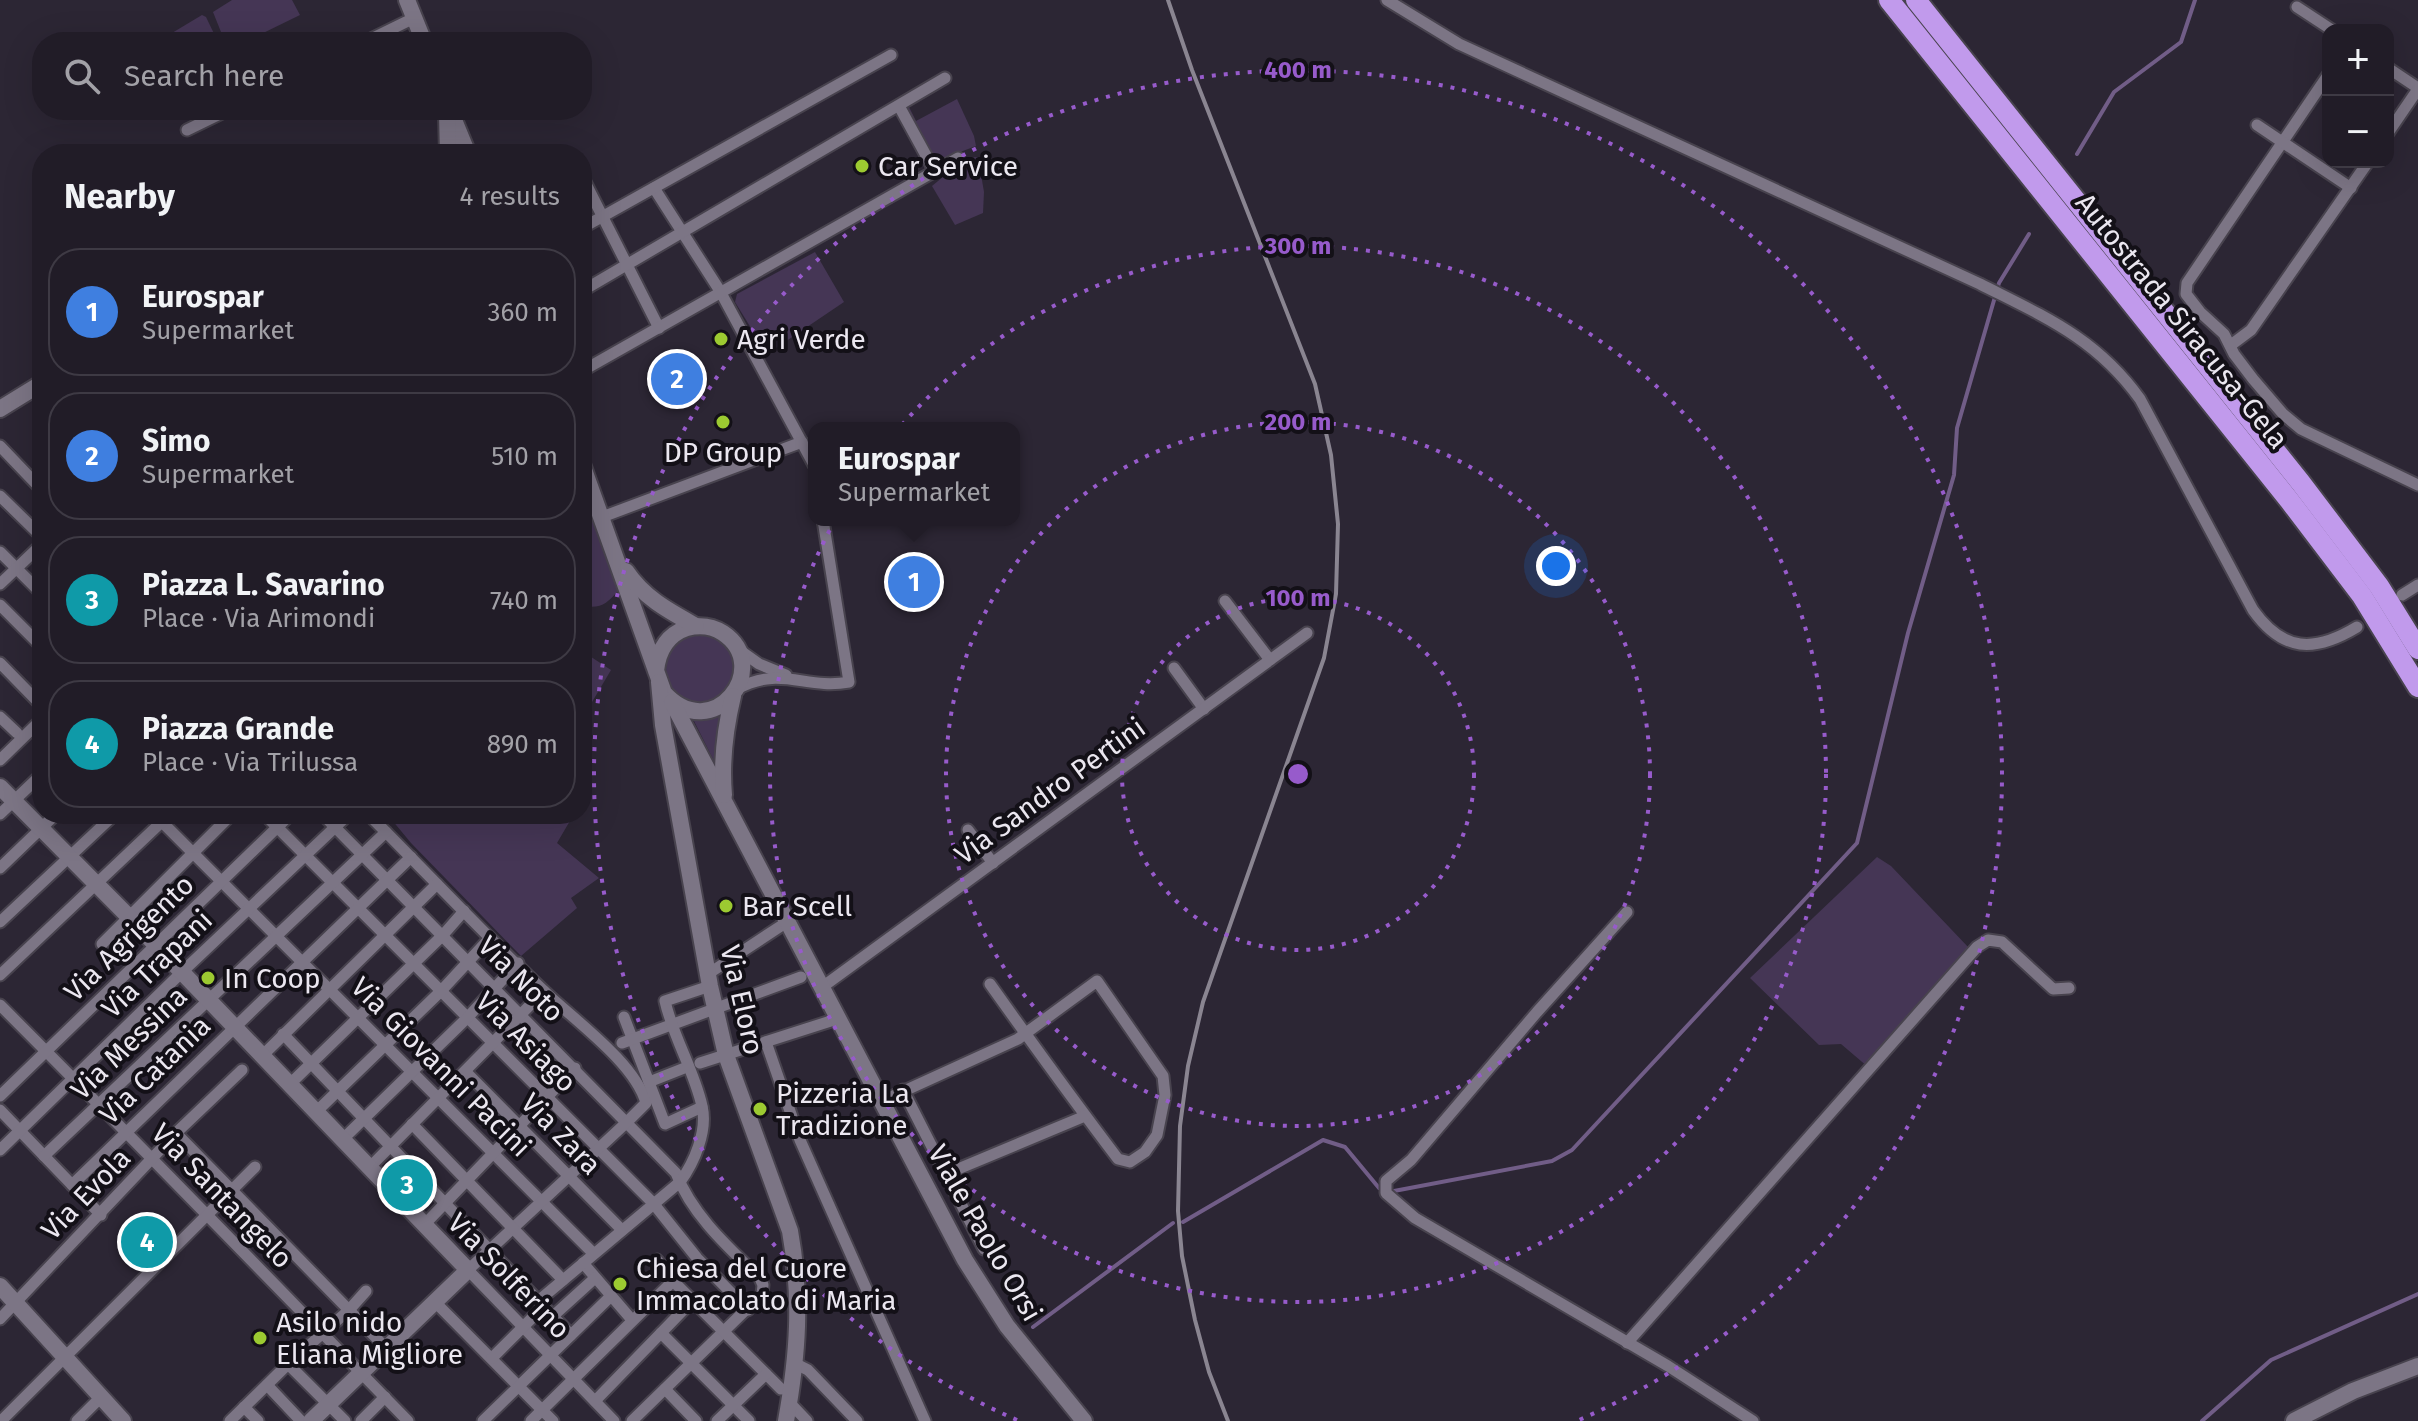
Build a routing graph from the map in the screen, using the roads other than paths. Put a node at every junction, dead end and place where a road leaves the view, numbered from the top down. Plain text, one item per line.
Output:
1 (407, 0) edge
2 (1387, 0) edge
3 (1889, 0) edge
4 (1916, 0) edge
5 (2297, 7) dead end
6 (414, 18) junction
7 (2323, 24) edge
8 (385, 32) edge
9 (420, 32) edge
10 (891, 55) dead end
11 (2394, 72) edge
12 (945, 78) dead end
13 (2322, 84) edge
14 (2418, 89) edge
15 (899, 106) junction
16 (208, 120) edge
17 (448, 120) edge
18 (453, 120) edge
19 (2394, 124) edge
20 (2257, 125) dead end
21 (187, 130) dead end
22 (2282, 141) junction
23 (447, 144) edge
24 (463, 144) edge
25 (958, 158) dead end
26 (2364, 168) edge
27 (934, 170) junction
28 (654, 188) junction
29 (2351, 188) junction
30 (592, 196) edge
31 (602, 216) junction
32 (592, 222) edge
33 (682, 233) junction
34 (626, 265) junction
35 (592, 285) edge
36 (720, 291) junction
37 (659, 328) junction
38 (2231, 345) junction
39 (592, 365) edge
40 (32, 389) edge
41 (0, 409) edge
42 (802, 442) junction
43 (0, 446) edge
44 (808, 454) edge
45 (32, 480) edge
46 (2418, 485) edge
47 (592, 490) edge
48 (0, 496) edge
49 (602, 517) junction
50 (824, 526) edge
51 (32, 527) edge
52 (0, 552) edge
53 (32, 554) edge
54 (617, 558) junction
55 (16, 569) junction
56 (0, 584) edge
57 (32, 584) edge
58 (2418, 585) edge
59 (2402, 595) dead end
60 (1225, 601) dead end
61 (0, 605) edge
62 (696, 626) junction
63 (2357, 627) dead end
64 (1307, 633) dead end
65 (32, 637) edge
66 (736, 647) junction
67 (2418, 649) edge
68 (1270, 660) junction
69 (0, 663) edge
70 (1174, 668) dead end
71 (658, 677) junction
72 (797, 680) junction
73 (2418, 687) edge
74 (735, 692) junction
75 (32, 696) edge
76 (679, 709) junction
77 (1204, 709) junction
78 (0, 717) edge
79 (663, 725) junction
80 (32, 729) edge
81 (17, 733) dead end
82 (0, 760) edge
83 (32, 784) edge
84 (0, 787) edge
85 (14, 801) junction
86 (725, 804) junction
87 (0, 814) edge
88 (32, 819) edge
89 (37, 824) edge
90 (45, 824) edge
91 (104, 824) edge
92 (155, 824) edge
93 (168, 824) edge
94 (221, 824) edge
95 (273, 824) edge
96 (281, 824) edge
97 (333, 824) edge
98 (339, 824) edge
99 (378, 824) edge
100 (336, 827) junction
101 (41, 828) junction
102 (277, 828) junction
103 (968, 830) dead end
104 (386, 832) junction
105 (192, 852) junction
106 (363, 854) junction
107 (305, 856) junction
108 (69, 857) junction
109 (411, 857) junction
110 (993, 863) junction
111 (0, 868) edge
112 (388, 880) junction
113 (333, 882) junction
114 (222, 883) junction
115 (97, 884) junction
116 (437, 884) junction
117 (415, 907) junction
118 (359, 908) junction
119 (249, 909) junction
120 (464, 911) junction
121 (1627, 912) dead end
122 (129, 917) junction
123 (0, 922) edge
124 (787, 922) junction
125 (276, 935) junction
126 (385, 935) junction
127 (443, 935) junction
128 (490, 938) junction
129 (102, 944) dead end
130 (155, 945) junction
131 (469, 961) junction
132 (302, 963) junction
133 (414, 963) junction
134 (518, 963) junction
135 (181, 973) junction
136 (0, 975) edge
137 (709, 980) junction
138 (811, 982) junction
139 (990, 984) dead end
140 (495, 987) junction
141 (2069, 988) dead end
142 (329, 989) junction
143 (441, 991) junction
144 (544, 991) junction
145 (209, 1000) junction
146 (0, 1005) edge
147 (715, 1010) junction
148 (522, 1015) junction
149 (359, 1017) junction
150 (468, 1017) junction
151 (624, 1017) dead end
152 (837, 1019) junction
153 (671, 1026) junction
154 (234, 1027) junction
155 (1026, 1033) junction
156 (283, 1034) junction
157 (628, 1041) junction
158 (766, 1042) junction
159 (386, 1044) junction
160 (492, 1044) junction
161 (46, 1051) junction
162 (726, 1055) junction
163 (262, 1056) junction
164 (312, 1062) junction
165 (700, 1063) dead end
166 (687, 1067) junction
167 (575, 1068) junction
168 (242, 1070) dead end
169 (412, 1071) junction
170 (466, 1072) junction
171 (75, 1078) junction
172 (649, 1082) junction
173 (289, 1085) junction
174 (338, 1090) junction
175 (903, 1090) junction
176 (0, 1096) edge
177 (547, 1097) junction
178 (438, 1098) junction
179 (880, 1102) junction
180 (100, 1104) junction
181 (702, 1107) junction
182 (0, 1110) edge
183 (316, 1112) junction
184 (1085, 1116) junction
185 (364, 1118) junction
186 (626, 1123) junction
187 (412, 1124) junction
188 (520, 1125) junction
189 (20, 1130) junction
190 (127, 1131) junction
191 (176, 1133) junction
192 (343, 1139) junction
193 (390, 1146) junction
194 (598, 1149) junction
195 (0, 1150) edge
196 (493, 1153) junction
197 (44, 1156) junction
198 (152, 1159) junction
199 (255, 1167) dead end
200 (370, 1167) junction
201 (946, 1174) junction
202 (569, 1176) junction
203 (466, 1180) junction
204 (680, 1182) junction
205 (72, 1185) junction
206 (232, 1190) junction
207 (542, 1202) junction
208 (444, 1203) junction
209 (653, 1203) junction
210 (101, 1215) junction
211 (208, 1215) junction
212 (424, 1225) junction
213 (513, 1229) junction
214 (622, 1230) junction
215 (984, 1249) dead end
216 (490, 1252) junction
217 (593, 1253) junction
218 (657, 1260) dead end
219 (583, 1263) junction
220 (468, 1270) junction
221 (595, 1278) junction
222 (563, 1280) junction
223 (673, 1281) junction
224 (0, 1286) edge
225 (366, 1291) dead end
226 (611, 1296) junction
227 (693, 1300) junction
228 (14, 1301) junction
229 (435, 1302) junction
230 (540, 1305) junction
231 (349, 1310) junction
232 (748, 1310) junction
233 (552, 1317) junction
234 (0, 1319) edge
235 (632, 1320) junction
236 (523, 1327) junction
237 (725, 1331) junction
238 (661, 1333) junction
239 (320, 1334) junction
240 (571, 1335) junction
241 (1627, 1343) junction
242 (387, 1349) junction
243 (550, 1356) junction
244 (66, 1358) junction
245 (492, 1358) junction
246 (691, 1363) junction
247 (288, 1364) junction
248 (796, 1364) junction
249 (2418, 1366) edge
250 (362, 1373) junction
251 (766, 1374) junction
252 (572, 1379) junction
253 (267, 1385) junction
254 (519, 1386) junction
255 (665, 1389) junction
256 (785, 1396) junction
257 (101, 1397) junction
258 (385, 1397) junction
259 (595, 1401) junction
260 (329, 1404) junction
261 (733, 1405) junction
262 (244, 1407) junction
263 (542, 1410) junction
264 (924, 1420) edge
265 (1, 1421) edge
266 (77, 1421) edge
267 (123, 1421) edge
268 (230, 1421) edge
269 (258, 1421) edge
270 (301, 1421) edge
271 (311, 1421) edge
272 (345, 1421) edge
273 (361, 1421) edge
274 (408, 1421) edge
275 (483, 1421) edge
276 (531, 1421) edge
277 (553, 1421) edge
278 (614, 1421) edge
279 (632, 1421) edge
280 (696, 1421) edge
281 (717, 1421) edge
282 (749, 1421) edge
283 (786, 1421) edge
284 (807, 1421) edge
285 (857, 1421) edge
286 (1084, 1421) edge
287 (1753, 1421) edge
288 (2294, 1421) edge

1 - 6 street
2 - 63 street
3 - 73 highway, Autostrada Siracusa-Gela
4 - 67 highway, Autostrada Siracusa-Gela
5 - 7 street
6 - 8 street
6 - 9 street
10 - 28 street
11 - 14 street
12 - 15 street
13 - 22 street
14 - 19 street
15 - 27 street
15 - 33 street
16 - 21 street
17 - 23 street
18 - 24 street
20 - 22 street
22 - 29 street
22 - 38 street
25 - 27 street
26 - 29 street
27 - 36 street
28 - 31 street
28 - 33 street
29 - 38 street
30 - 31 street
31 - 32 street
31 - 34 street
33 - 34 street
33 - 36 street
34 - 35 street
34 - 37 street
36 - 37 street
36 - 42 street
37 - 39 street
38 - 46 street
40 - 41 street
42 - 44 street
42 - 49 street
43 - 45 street
47 - 49 street
48 - 51 street
49 - 54 street
50 - 72 street
52 - 55 street
53 - 55 street
54 - 62 street
54 - 71 street
55 - 56 street
55 - 57 street
58 - 59 street
60 - 68 street
61 - 65 street
62 - 66 street
62 - 71 street
64 - 68 street, Via Sandro Pertini
66 - 72 street
66 - 74 street
68 - 77 street, Via Sandro Pertini
69 - 75 street
70 - 77 street
71 - 76 street
71 - 79 street, Via Eloro
72 - 74 street
74 - 76 street
74 - 86 street
76 - 79 street
76 - 86 street, Viale Paolo Orsi
77 - 110 street, Via Sandro Pertini
78 - 81 street
79 - 137 street, Via Eloro
80 - 82 street
83 - 85 street
84 - 85 street, Via Solferino
85 - 87 street
85 - 88 street, Via Solferino
86 - 124 street, Viale Paolo Orsi
89 - 101 street, Via Solferino
90 - 101 street
91 - 108 street
92 - 115 street
93 - 105 street, Via Giovanni Pacini
94 - 105 street
95 - 102 street, Via Asiago
96 - 102 street, Via Agrigento
97 - 100 street, Via Noto
98 - 100 street, Via Trapani
99 - 104 street
100 - 106 street, Via Noto
100 - 107 street, Via Trapani
101 - 108 street, Via Solferino
101 - 111 street
102 - 107 street, Via Asiago
102 - 114 street, Via Agrigento
103 - 110 street
104 - 106 street, Via Messina
104 - 109 street
105 - 114 street, Via Giovanni Pacini
105 - 122 street
106 - 112 street, Via Noto
106 - 113 street, Via Messina
107 - 113 street, Via Asiago
107 - 119 street, Via Trapani
108 - 115 street, Via Solferino
108 - 123 street
109 - 112 street, Via Catania
109 - 116 street
110 - 138 street, Via Sandro Pertini
112 - 117 street, Via Noto
112 - 118 street, Via Catania
113 - 118 street, Via Asiago
113 - 125 street, Via Messina
114 - 119 street, Via Giovanni Pacini
114 - 130 street, Via Agrigento
115 - 122 street, Via Solferino
115 - 136 street
116 - 117 street
116 - 120 street
117 - 126 street
117 - 127 street, Via Noto
118 - 126 street, Via Asiago
118 - 132 street, Via Catania
119 - 125 street, Via Giovanni Pacini
119 - 135 street, Via Trapani
120 - 127 street
120 - 128 street
121 - 241 street
122 - 129 street
122 - 130 street, Via Solferino
124 - 137 street
124 - 138 street, Viale Paolo Orsi
125 - 132 street, Via Giovanni Pacini
125 - 145 street, Via Messina
126 - 133 street, Via Asiago
126 - 142 street
127 - 131 street, Via Noto
127 - 133 street
128 - 131 street
128 - 134 street
130 - 135 street, Via Solferino
130 - 161 street, Via Agrigento
131 - 140 street, Via Noto
131 - 143 street
132 - 142 street, Via Giovanni Pacini
132 - 154 street, Via Catania
133 - 143 street, Via Asiago
133 - 149 street
134 - 140 street
134 - 144 street
135 - 145 street, Via Solferino
135 - 171 street, Via Trapani
137 - 147 street, Via Eloro
137 - 153 street
138 - 147 street, Via Sandro Pertini
138 - 152 street, Viale Paolo Orsi
139 - 155 street
140 - 148 street, Via Noto
140 - 150 street
141 - 241 street
142 - 149 street, Via Giovanni Pacini
142 - 156 street
143 - 150 street, Via Asiago
143 - 159 street
144 - 148 street
144 - 186 street
145 - 154 street, Via Solferino
145 - 180 street, Via Messina
146 - 161 street, Via Santangelo
147 - 153 street, Via Sandro Pertini
147 - 162 street, Via Eloro
148 - 160 street
148 - 167 street, Via Noto
149 - 159 street, Via Giovanni Pacini
149 - 164 street
150 - 160 street, Via Asiago
150 - 169 street
151 - 157 street
152 - 158 street
152 - 179 street, Viale Paolo Orsi
153 - 157 street, Via Sandro Pertini
153 - 166 street
154 - 163 street, Via Solferino
154 - 190 street, Via Catania
155 - 175 street
155 - 184 street
155 - 184 street
156 - 163 street
156 - 164 street
157 - 172 street
158 - 162 street
158 - 264 street
159 - 169 street, Via Giovanni Pacini
159 - 174 street
160 - 170 street
160 - 177 street, Via Asiago
161 - 171 street, Via Santangelo
161 - 176 street, Via Agrigento
162 - 165 street
162 - 248 street, Via Eloro
163 - 173 street, Via Solferino
164 - 173 street
164 - 174 street
166 - 172 street
166 - 181 street
167 - 177 street
167 - 186 street, Via Noto
168 - 191 street, Via Evola
169 - 178 street, Via Giovanni Pacini
169 - 185 street
170 - 178 street
170 - 188 street, Via Zara
171 - 180 street, Via Santangelo
171 - 189 street, Via Trapani
172 - 181 street
173 - 183 street, Via Solferino
174 - 183 street
174 - 185 street
175 - 179 street
175 - 201 street
177 - 188 street
177 - 194 street, Via Asiago
178 - 187 street
178 - 196 street, Via Giovanni Pacini
179 - 286 street, Viale Paolo Orsi
180 - 190 street, Via Santangelo
180 - 197 street, Via Messina
181 - 204 street
182 - 189 street
183 - 192 street, Via Solferino
184 - 201 street
185 - 192 street
185 - 193 street
186 - 194 street
186 - 204 street, Via Noto
187 - 193 street
187 - 203 street
188 - 196 street
188 - 202 street, Via Zara
189 - 195 street, Via Trapani
189 - 197 street
190 - 198 street, Via Santangelo
190 - 205 street, Via Catania
191 - 198 street, Via Evola
191 - 206 street
192 - 200 street, Via Solferino
193 - 200 street
193 - 208 street
194 - 202 street
194 - 209 street, Via Asiago
196 - 203 street
196 - 207 street, Via Giovanni Pacini
197 - 205 street
198 - 210 street, Via Evola
198 - 211 street, Via Santangelo
199 - 206 street
200 - 212 street, Via Solferino
201 - 215 street
202 - 207 street
202 - 214 street, Via Zara
203 - 208 street
203 - 213 street
204 - 209 street
204 - 232 street, Via Noto
205 - 210 street
206 - 211 street
206 - 231 street
207 - 213 street
207 - 217 street, Via Giovanni Pacini
208 - 212 street
208 - 216 street
209 - 214 street
209 - 232 street, Via Asiago
210 - 228 street, Via Evola
211 - 239 street, Via Santangelo
211 - 244 street
212 - 220 street, Via Solferino
213 - 216 street
213 - 222 street
214 - 217 street
216 - 220 street
216 - 230 street
217 - 219 street
218 - 223 street
219 - 221 street
219 - 222 street
220 - 229 street
220 - 236 street, Via Solferino
221 - 226 street
221 - 233 street
222 - 230 street
223 - 227 street
223 - 235 street
224 - 228 street
225 - 231 street
226 - 235 street
226 - 240 street
227 - 237 street
227 - 238 street
228 - 234 street, Via Evola
228 - 244 street
229 - 242 street
229 - 245 street
230 - 233 street
230 - 236 street
231 - 239 street
231 - 242 street
232 - 237 street
233 - 240 street
235 - 252 street
236 - 243 street, Via Solferino
236 - 245 street
237 - 246 street
237 - 251 street
238 - 246 street
238 - 259 street
239 - 247 street
239 - 250 street, Via Santangelo
240 - 243 street
241 - 287 street
242 - 250 street
243 - 252 street, Via Solferino
243 - 254 street
244 - 257 street
244 - 265 street
245 - 254 street
246 - 255 street
246 - 261 street
247 - 253 street
247 - 260 street
248 - 256 street, Via Eloro
248 - 285 street
249 - 288 street
250 - 258 street, Via Santangelo
250 - 260 street
251 - 256 street
251 - 261 street
252 - 259 street, Via Solferino
252 - 263 street
253 - 262 street
253 - 270 street
254 - 263 street
254 - 275 street
255 - 279 street
255 - 280 street
256 - 283 street, Via Eloro
256 - 284 street
257 - 266 street
257 - 267 street
258 - 273 street
258 - 274 street, Via Santangelo
259 - 278 street, Via Solferino
260 - 271 street
260 - 272 street
261 - 281 street
261 - 282 street
262 - 268 street
262 - 269 street
263 - 276 street
263 - 277 street

